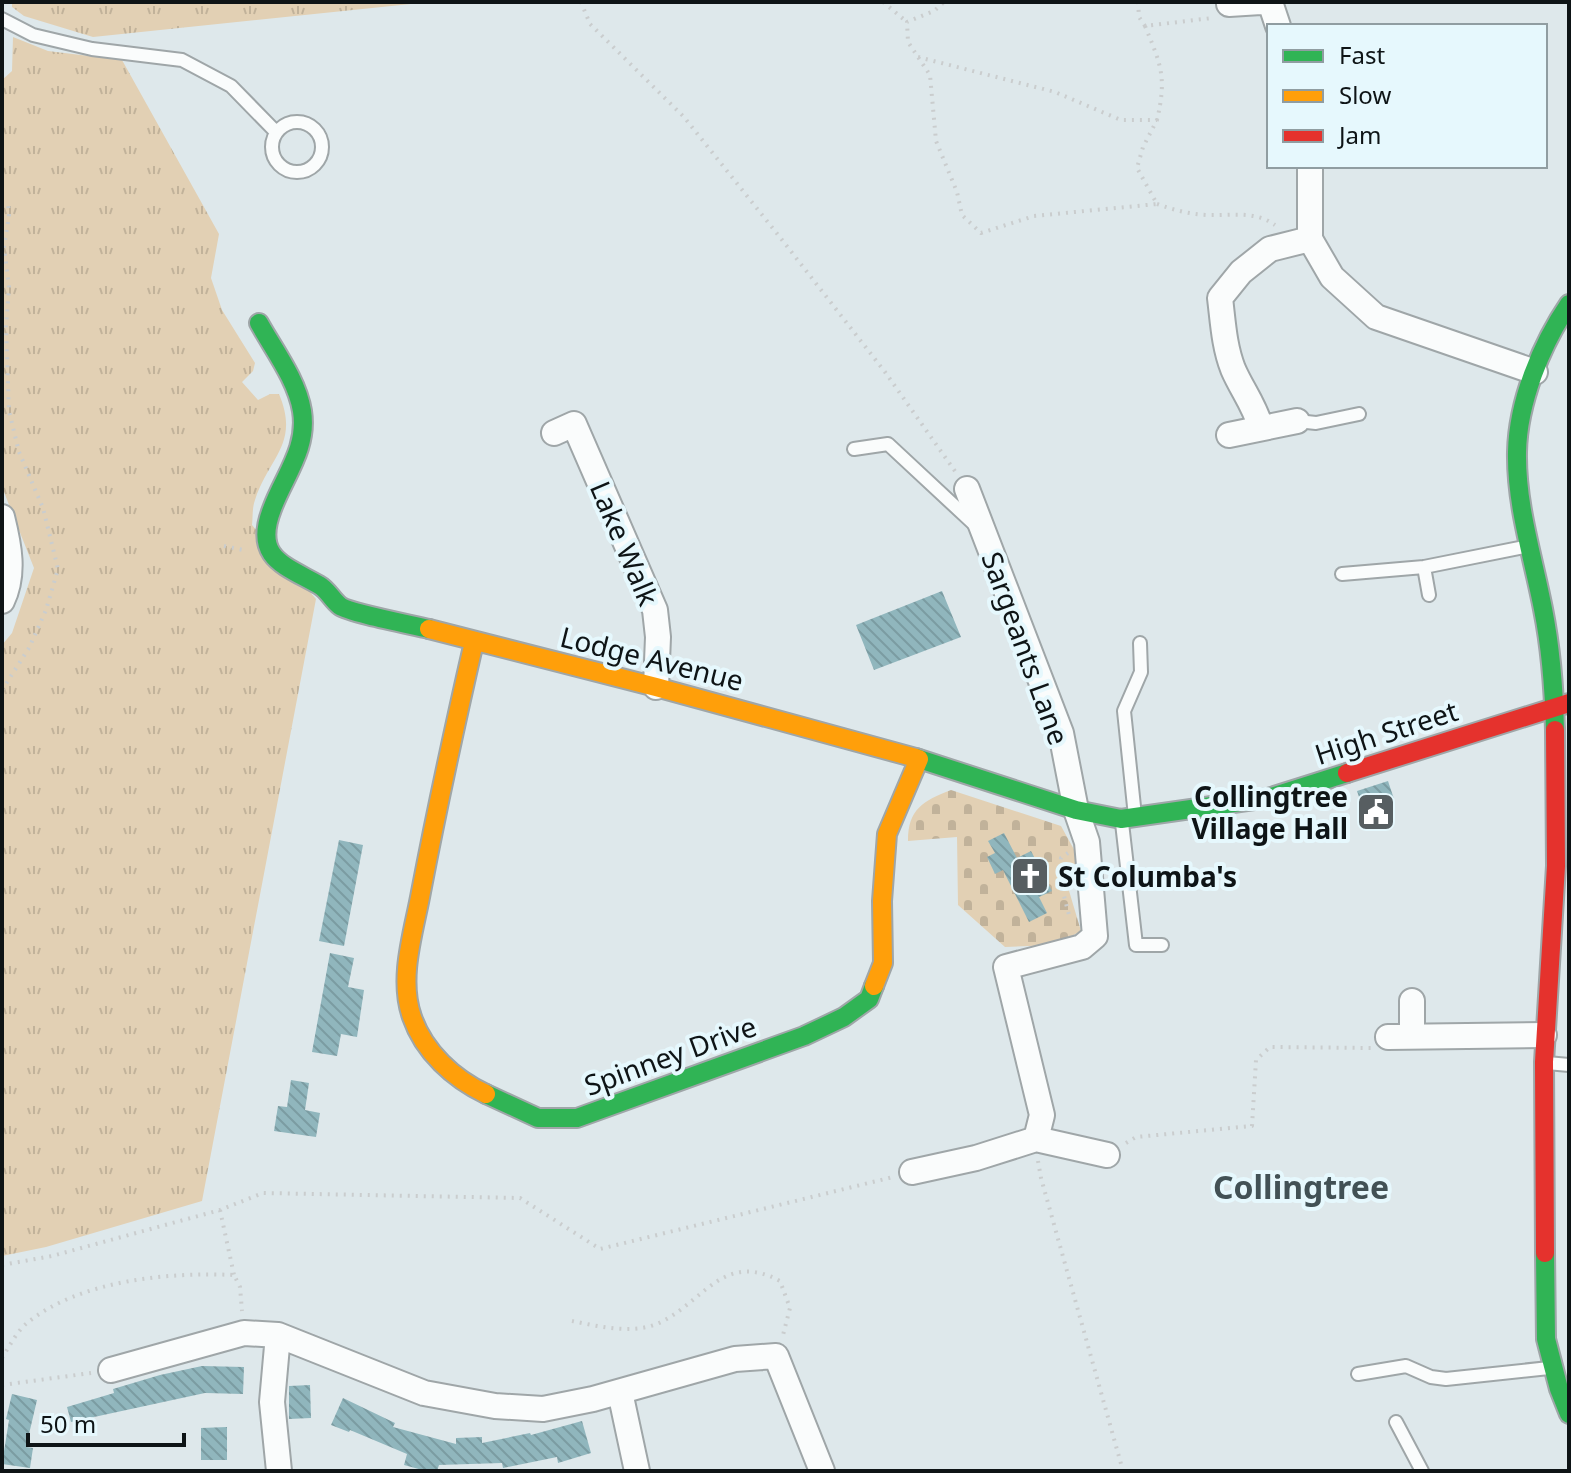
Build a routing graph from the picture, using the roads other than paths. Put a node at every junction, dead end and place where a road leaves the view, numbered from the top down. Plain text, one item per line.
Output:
1 (1261, 2) edge
2 (1270, 2) edge
3 (1229, 4) edge
4 (2, 19) edge
5 (1277, 24) edge
6 (276, 132) junction
7 (1310, 168) edge
8 (1310, 239) junction
9 (1569, 304) edge
10 (259, 323) dead end
11 (1535, 372) junction
12 (1359, 414) dead end
13 (1297, 421) joint
14 (1261, 428) junction
15 (554, 433) dead end
16 (1229, 435) dead end
17 (854, 449) dead end
18 (967, 489) road end
19 (2, 517) edge
20 (985, 535) junction
21 (1529, 546) junction
22 (1424, 567) junction
23 (1342, 574) dead end
24 (1429, 595) dead end
25 (2, 601) edge
26 (474, 642) junction
27 (1140, 643) dead end
28 (656, 687) junction
29 (1561, 705) edge
30 (919, 759) junction
31 (1562, 774) edge
32 (1076, 810) junction
33 (1128, 819) junction
34 (1562, 824) edge
35 (1162, 945) dead end
36 (1412, 1001) dead end
37 (1544, 1035) junction
38 (1544, 1062) junction
39 (1569, 1065) edge
40 (1036, 1139) junction
41 (1107, 1155) road end
42 (912, 1172) road end
43 (278, 1335) junction
44 (1552, 1367) junction
45 (111, 1370) road end
46 (1358, 1374) dead end
47 (620, 1392) junction
48 (1569, 1414) edge
49 (1396, 1422) dead end
50 (279, 1471) edge
51 (637, 1471) edge
52 (822, 1471) edge
53 (1422, 1471) edge

1 - 3 street
2 - 5 street
4 - 6 lane
6 - 6 lane
7 - 8 street
8 - 11 street
8 - 14 street
9 - 11 street
10 - 26 street, Lodge Avenue
11 - 21 street
12 - 13 lane
13 - 14 street
14 - 16 street
15 - 28 street, Lake Walk
17 - 20 lane
18 - 20 street, Sargeants Lane
19 - 25 street
20 - 32 street, Sargeants Lane
21 - 22 lane
21 - 29 street
22 - 23 lane
22 - 24 lane
26 - 28 street, Lodge Avenue
26 - 30 street, Spinney Drive
27 - 33 lane
28 - 30 street, Lodge Avenue
29 - 31 street
29 - 33 street, High Street
30 - 32 street, Lodge Avenue
31 - 34 street
32 - 33 street, High Street
32 - 40 street, Sargeants Lane
33 - 35 lane
34 - 37 street
36 - 37 street
37 - 38 street
38 - 39 lane
38 - 44 street
40 - 41 street
40 - 42 street
43 - 45 street
43 - 47 street
43 - 50 street
44 - 46 lane
44 - 48 street
47 - 51 street
47 - 52 street
49 - 53 lane

